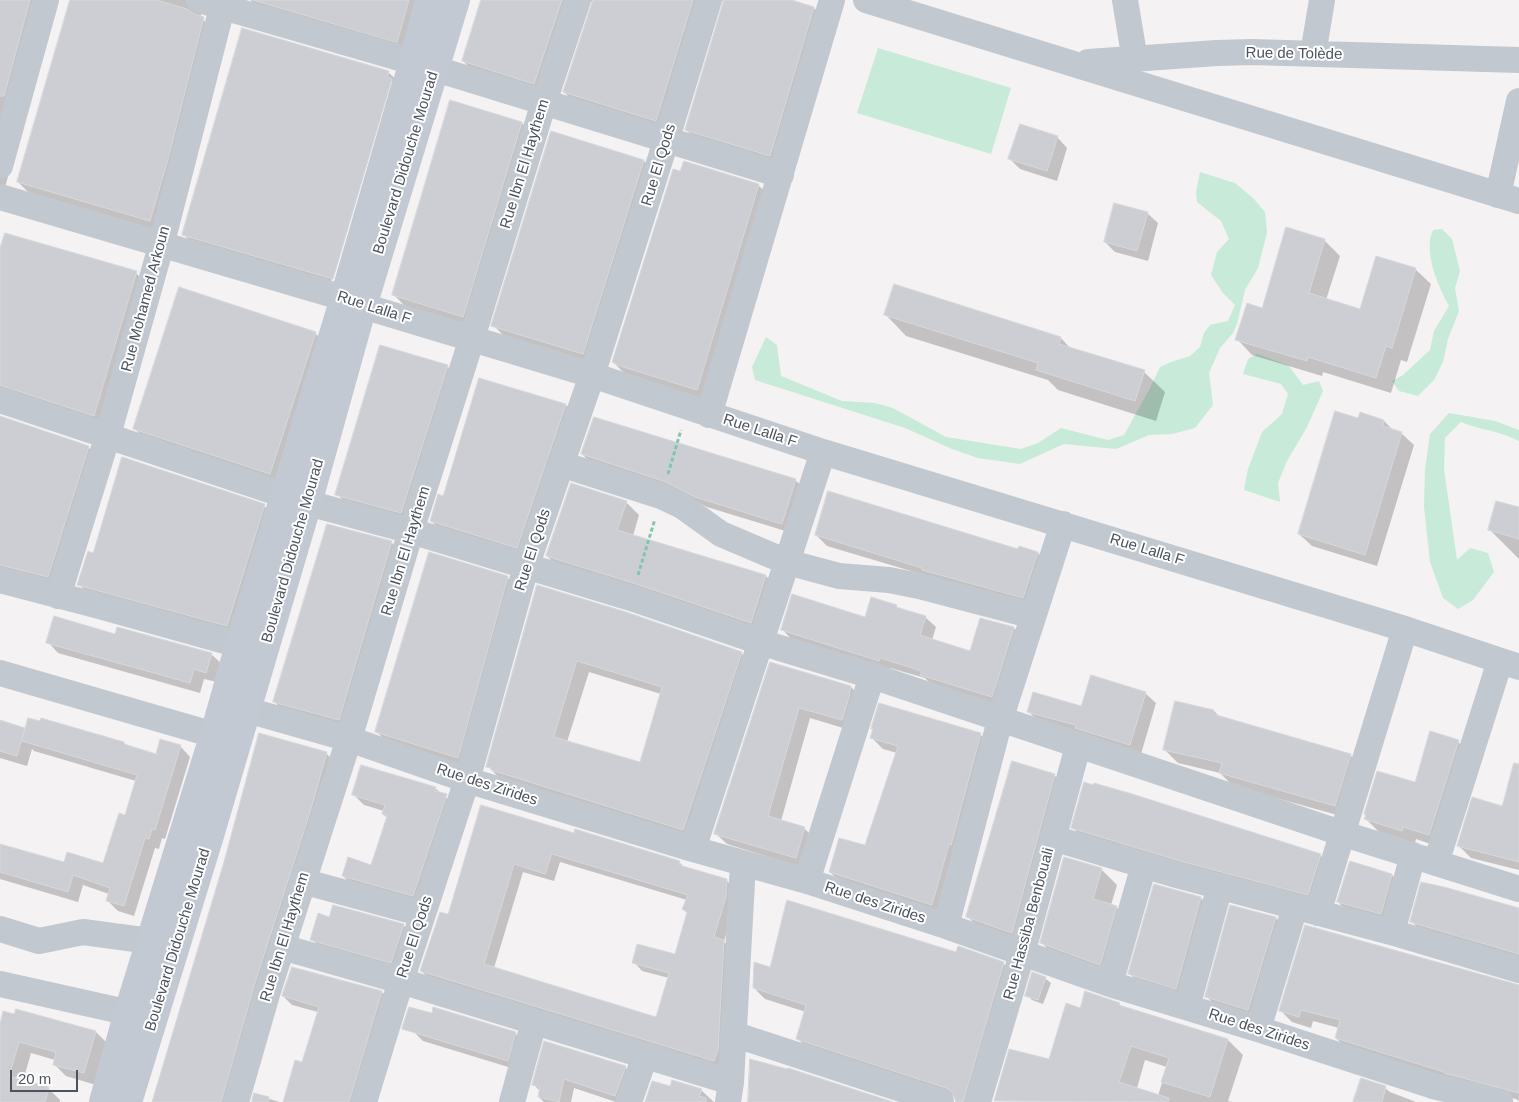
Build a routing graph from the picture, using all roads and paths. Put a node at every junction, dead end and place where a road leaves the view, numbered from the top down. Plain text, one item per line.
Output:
1 (46, 0) edge
2 (429, 0) edge
3 (456, 0) edge
4 (578, 0) edge
5 (709, 0) edge
6 (832, 0) edge
7 (866, 0) edge
8 (1125, 0) edge
9 (1322, 0) edge
10 (215, 2) edge
11 (1313, 54) junction
12 (1135, 60) junction
13 (1519, 60) edge
14 (1069, 63) junction
15 (424, 66) junction
16 (1519, 101) edge
17 (544, 102) junction
18 (666, 141) junction
19 (0, 166) edge
20 (781, 175) junction
21 (0, 197) edge
22 (1508, 198) edge
23 (161, 246) junction
24 (353, 302) junction
25 (472, 338) junction
26 (592, 375) junction
27 (0, 400) edge
28 (709, 415) junction
29 (108, 435) junction
30 (823, 452) junction
31 (561, 464) junction
32 (296, 499) junction
33 (1063, 524) junction
34 (411, 531) junction
35 (787, 562) junction
36 (526, 567) junction
37 (0, 580) edge
38 (58, 596) junction
39 (1033, 616) junction
40 (1405, 629) junction
41 (760, 642) junction
42 (239, 645) junction
43 (1510, 664) edge
44 (0, 673) edge
45 (872, 676) junction
46 (247, 710) junction
47 (1000, 720) junction
48 (226, 738) junction
49 (349, 739) junction
50 (1078, 746) junction
51 (466, 780) junction
52 (1341, 833) junction
53 (1053, 838) junction
54 (693, 849) junction
55 (1424, 859) junction
56 (743, 864) junction
57 (1144, 865) junction
58 (302, 881) junction
59 (807, 881) junction
60 (1220, 886) junction
61 (1519, 888) edge
62 (1306, 910) junction
63 (423, 914) junction
64 (946, 926) junction
65 (0, 929) edge
66 (1392, 932) junction
67 (150, 941) junction
68 (282, 947) junction
69 (1022, 954) junction
70 (1519, 970) edge
71 (401, 981) junction
72 (0, 984) edge
73 (1110, 984) junction
74 (1187, 1007) junction
75 (141, 1015) junction
76 (534, 1022) junction
77 (1258, 1029) junction
78 (733, 1034) junction
79 (645, 1056) junction
80 (729, 1092) edge
81 (1431, 1094) edge
82 (113, 1101) edge
83 (236, 1102) edge
84 (364, 1102) edge
85 (512, 1102) edge
86 (629, 1102) edge
87 (941, 1102) edge
88 (978, 1102) edge
89 (1500, 1102) edge

1 - 19 street
2 - 15 main road, Boulevard Didouche Mourad
3 - 15 main road, Boulevard Didouche Mourad
4 - 17 street, Rue Ibn El Haythem
5 - 18 street, Rue El Qods
6 - 20 street
7 - 14 street
8 - 12 street
9 - 11 street
10 - 15 street
10 - 23 street, Rue Mohamed Arkoun
11 - 12 street, Rue de Tolède
11 - 13 street, Rue de Tolède
12 - 14 street, Rue de Tolède
14 - 22 street
15 - 17 street
15 - 24 main road, Boulevard Didouche Mourad
16 - 22 street
17 - 18 street
17 - 25 street, Rue Ibn El Haythem
18 - 20 street
18 - 26 street, Rue El Qods
20 - 28 street
21 - 23 street, Rue Lalla F
23 - 24 street, Rue Lalla F
23 - 29 street, Rue Mohamed Arkoun
24 - 25 street, Rue Lalla F
24 - 32 main road, Boulevard Didouche Mourad
25 - 26 street, Rue Lalla F
25 - 34 street, Rue Ibn El Haythem
26 - 28 street, Rue Lalla F
26 - 31 street, Rue El Qods
27 - 29 street
28 - 30 street, Rue Lalla F
29 - 32 street
29 - 38 street, Rue Mohamed Arkoun
30 - 33 street, Rue Lalla F
30 - 35 street
31 - 35 street
31 - 36 street, Rue El Qods
32 - 34 street
32 - 42 main road, Boulevard Didouche Mourad
32 - 46 main road, Boulevard Didouche Mourad
33 - 39 street
33 - 40 street, Rue Lalla F
34 - 36 street
34 - 49 street, Rue Ibn El Haythem
35 - 39 street
35 - 41 street
36 - 41 street
36 - 51 street, Rue El Qods
37 - 38 street
38 - 42 street
39 - 47 street
40 - 43 street, Rue Lalla F
40 - 52 street
41 - 45 street
41 - 54 street
42 - 48 main road, Boulevard Didouche Mourad
43 - 55 street
44 - 48 street
45 - 47 street
45 - 59 street
46 - 48 main road, Boulevard Didouche Mourad
46 - 49 street, Rue des Zirides
47 - 50 street
47 - 64 street
48 - 67 main road, Boulevard Didouche Mourad
48 - 75 main road, Boulevard Didouche Mourad
49 - 51 street, Rue des Zirides
49 - 58 street, Rue Ibn El Haythem
50 - 52 street
50 - 53 street, Rue Hassiba Benbouali
51 - 54 street, Rue des Zirides
51 - 63 street, Rue El Qods
52 - 55 street
52 - 62 street
53 - 57 street
53 - 69 street, Rue Hassiba Benbouali
54 - 56 street, Rue des Zirides
55 - 61 street
55 - 66 street
56 - 59 street, Rue des Zirides
56 - 78 street
57 - 60 street
57 - 73 street
58 - 63 street
58 - 68 street, Rue Ibn El Haythem
59 - 64 street, Rue des Zirides
60 - 62 street
60 - 74 street
62 - 66 street
62 - 77 street
63 - 71 street, Rue El Qods
64 - 69 street, Rue des Zirides
65 - 67 street
66 - 70 street
67 - 75 main road, Boulevard Didouche Mourad
68 - 71 street
68 - 83 street, Rue Ibn El Haythem
69 - 73 street, Rue des Zirides
69 - 88 street, Rue Hassiba Benbouali
71 - 76 street
71 - 84 street, Rue El Qods
72 - 75 street
73 - 74 street, Rue des Zirides
74 - 77 street, Rue des Zirides
75 - 82 main road, Boulevard Didouche Mourad
76 - 79 street
76 - 85 street
77 - 81 street, Rue des Zirides
78 - 80 street
78 - 87 street
79 - 80 street
79 - 86 street
81 - 89 street, Rue des Zirides

